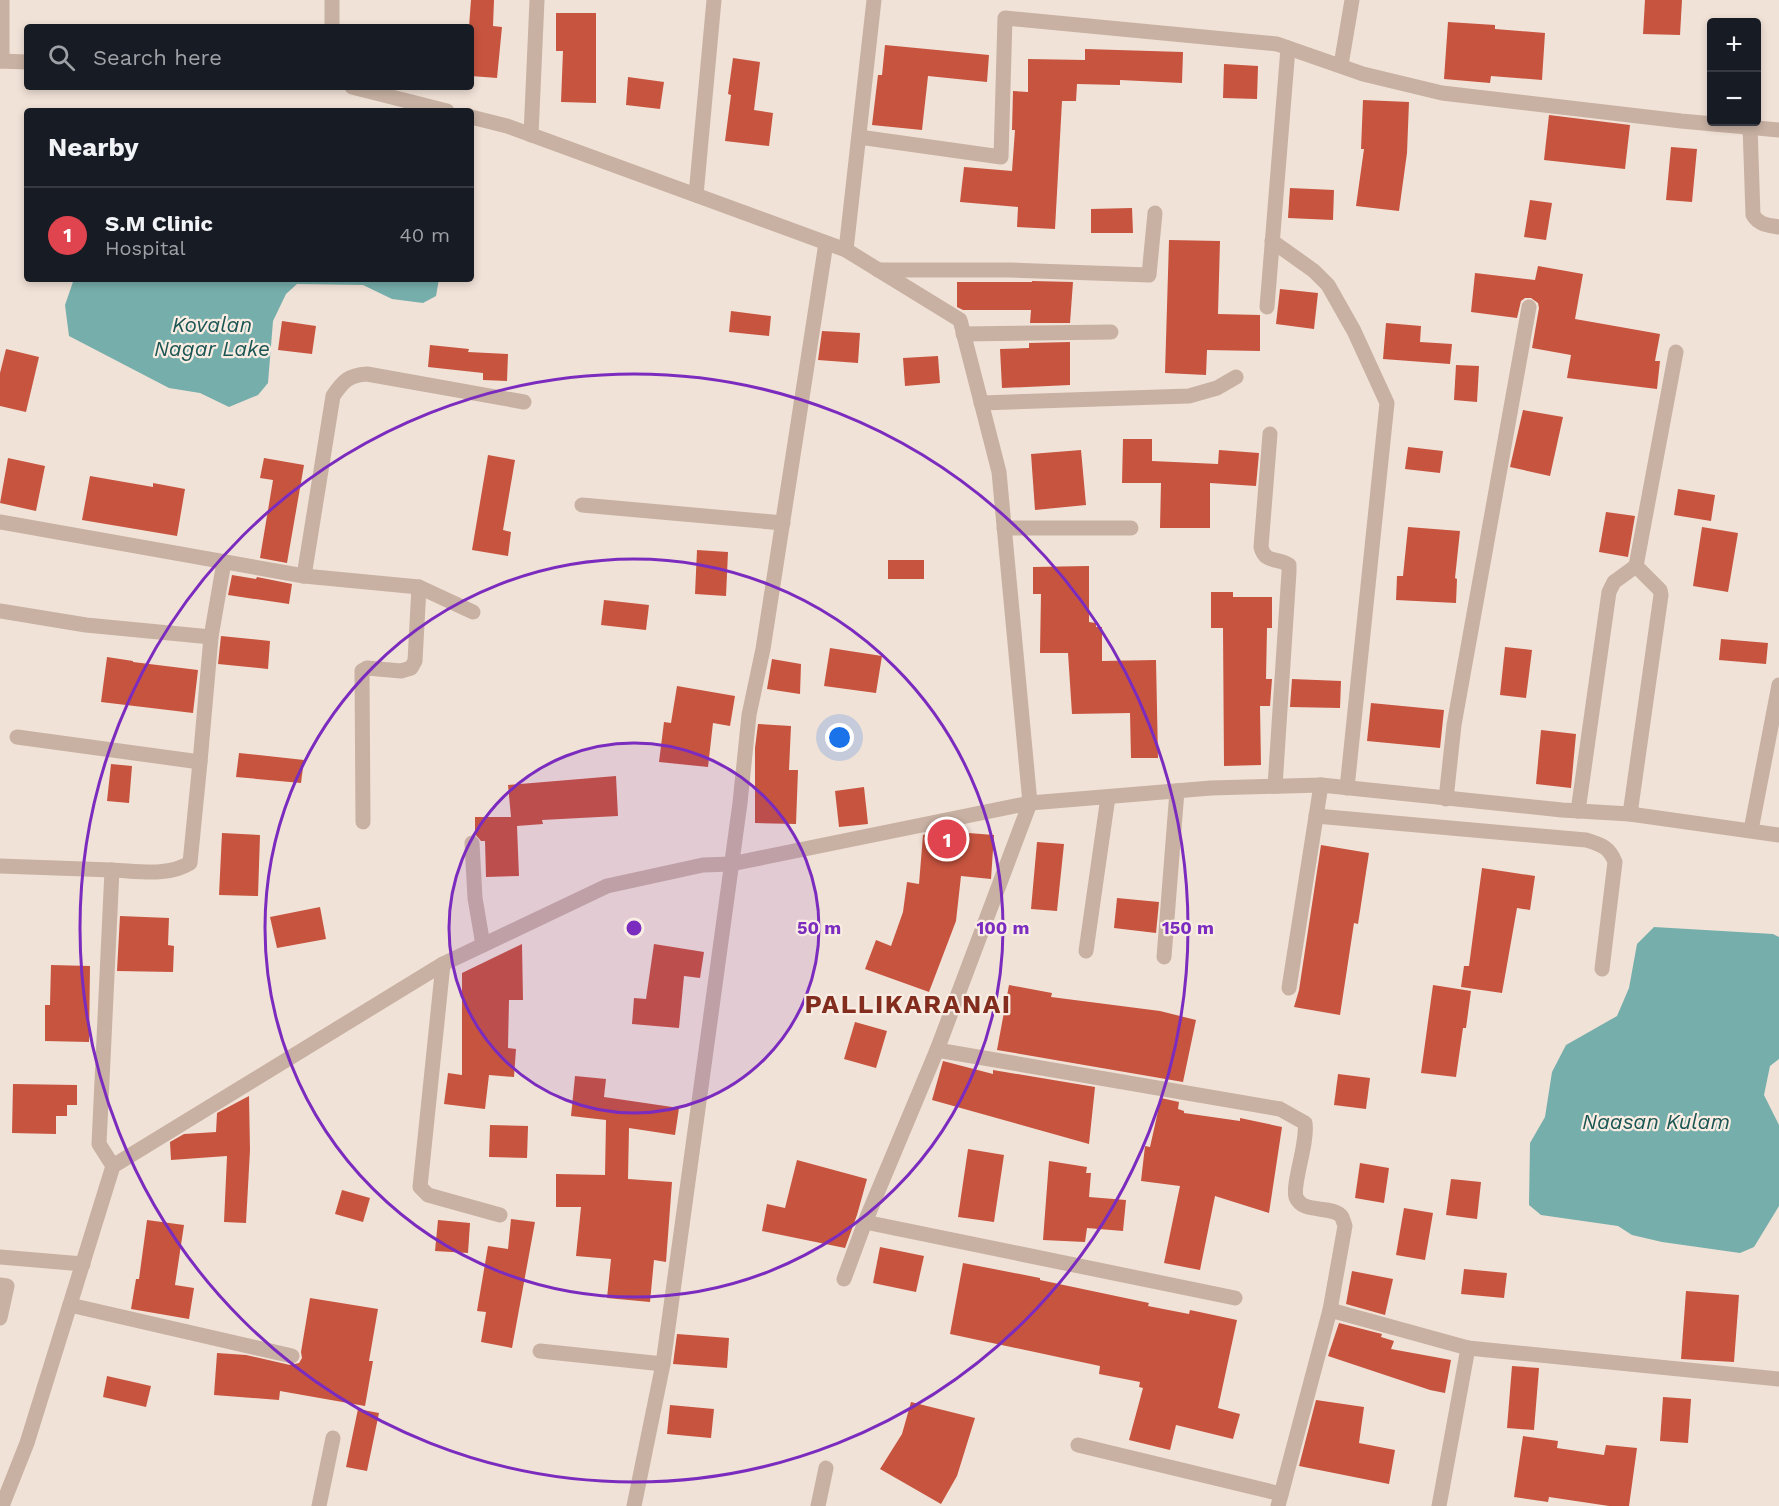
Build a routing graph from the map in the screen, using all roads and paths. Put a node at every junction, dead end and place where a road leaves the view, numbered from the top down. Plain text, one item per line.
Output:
1 (2, 0) edge
2 (332, 0) edge
3 (537, 0) edge
4 (714, 0) edge
5 (874, 0) edge
6 (1352, 0) edge
7 (332, 24) edge
8 (1288, 48) junction
9 (1, 61) edge
10 (24, 62) edge
11 (1341, 65) junction
12 (364, 90) edge
13 (435, 108) edge
14 (474, 118) edge
15 (1707, 123) edge
16 (1750, 126) joint
17 (1779, 130) edge
18 (531, 135) junction
19 (859, 137) junction
20 (696, 195) junction
21 (1155, 213) dead end
22 (1779, 227) edge
23 (1272, 241) junction
24 (826, 243) junction
25 (846, 250) junction
26 (878, 270) junction
27 (1267, 307) dead end
28 (1529, 307) dead end
29 (1112, 332) dead end
30 (963, 333) junction
31 (1676, 352) dead end
32 (1236, 377) dead end
33 (524, 402) dead end
34 (981, 403) junction
35 (1270, 434) dead end
36 (582, 505) dead end
37 (0, 522) edge
38 (783, 523) junction
39 (1004, 528) junction
40 (1131, 528) dead end
41 (224, 562) junction
42 (1636, 566) junction
43 (304, 576) junction
44 (419, 587) junction
45 (0, 611) edge
46 (473, 612) dead end
47 (211, 637) junction
48 (1779, 685) edge
49 (17, 737) dead end
50 (200, 762) junction
51 (1321, 785) junction
52 (1275, 786) junction
53 (1347, 788) junction
54 (1177, 791) junction
55 (1108, 796) junction
56 (1446, 799) junction
57 (1030, 803) junction
58 (1578, 811) junction
59 (1630, 814) junction
60 (1316, 816) junction
61 (363, 822) dead end
62 (1752, 830) junction
63 (1779, 836) edge
64 (472, 843) dead end
65 (731, 864) junction
66 (0, 866) edge
67 (112, 870) junction
68 (483, 945) junction
69 (1086, 951) dead end
70 (1164, 957) dead end
71 (443, 964) junction
72 (1602, 969) dead end
73 (1288, 988) dead end
74 (937, 1050) junction
75 (113, 1166) junction
76 (500, 1215) dead end
77 (865, 1222) junction
78 (0, 1257) edge
79 (82, 1264) junction
80 (844, 1279) dead end
81 (0, 1285) edge
82 (1235, 1298) dead end
83 (70, 1305) junction
84 (1330, 1310) junction
85 (0, 1318) edge
86 (1468, 1348) junction
87 (540, 1351) dead end
88 (292, 1356) dead end
89 (663, 1364) junction
90 (1779, 1379) edge
91 (333, 1438) dead end
92 (1078, 1444) dead end
93 (825, 1468) dead end
94 (1279, 1500) edge
95 (2, 1506) edge
96 (319, 1506) edge
97 (634, 1506) edge
98 (818, 1506) edge
99 (1438, 1506) edge

1 - 9 street
2 - 7 street
3 - 18 street
4 - 20 street
5 - 19 street
6 - 11 street
8 - 11 street
8 - 19 street
8 - 23 street
9 - 10 street
11 - 15 street
12 - 13 street
14 - 18 street
16 - 17 street
16 - 22 street
18 - 20 street
19 - 25 street
20 - 24 street
21 - 26 street
23 - 27 street
23 - 53 street
24 - 25 street
24 - 38 street
25 - 26 street
26 - 30 street
28 - 56 street
29 - 30 street
30 - 34 street
31 - 42 street
32 - 34 street
33 - 43 street
34 - 39 street
35 - 52 street
36 - 38 street
37 - 41 street
38 - 65 street
39 - 40 street
39 - 57 street
41 - 43 street
41 - 47 street
42 - 58 street
42 - 59 street
43 - 44 street
44 - 46 street
44 - 61 street
45 - 47 street
47 - 50 street
48 - 62 street
49 - 50 street
50 - 67 street
51 - 52 street
51 - 53 street
51 - 60 street
52 - 54 street
53 - 56 street
54 - 55 street
54 - 70 street
55 - 57 street
55 - 69 street
56 - 58 street
57 - 65 street
57 - 74 street
58 - 59 street
59 - 62 street
60 - 72 street
60 - 73 street
62 - 63 street
64 - 68 street
65 - 68 street
65 - 89 street
66 - 67 street
67 - 75 street
68 - 71 street
71 - 75 street
71 - 76 street
74 - 77 street
74 - 84 street
75 - 79 street
77 - 80 street
77 - 82 street
78 - 79 street
79 - 83 street
81 - 85 street
83 - 88 street
83 - 95 street
84 - 86 street
84 - 94 street
86 - 90 street
86 - 99 street
87 - 89 street
89 - 97 street
91 - 96 street
92 - 94 street
93 - 98 street

